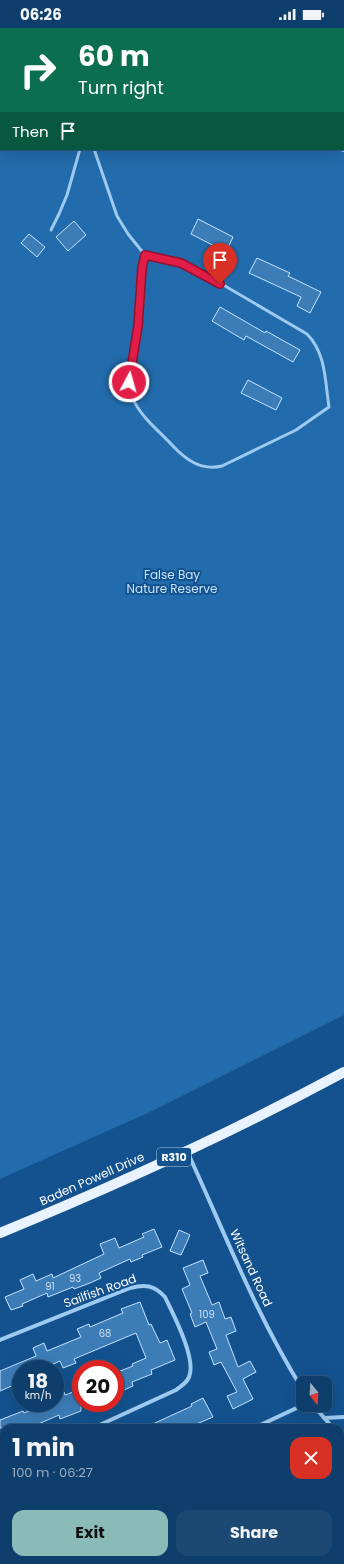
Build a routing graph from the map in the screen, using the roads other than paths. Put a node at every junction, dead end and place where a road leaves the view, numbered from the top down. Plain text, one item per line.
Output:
1 (80, 150) edge
2 (94, 150) edge
3 (51, 230) dead end
4 (145, 255) junction
5 (344, 1072) edge
6 (187, 1151) junction
7 (0, 1233) edge
8 (0, 1340) edge
9 (296, 1378) edge
10 (296, 1408) edge
11 (319, 1412) edge
12 (344, 1417) edge
13 (324, 1418) junction
14 (106, 1424) edge
15 (263, 1424) edge
16 (329, 1424) edge

1 - 3 lane
2 - 4 lane
4 - 4 lane
5 - 6 main road, Baden Powell Drive / R310
6 - 7 main road, Baden Powell Drive / R310
6 - 9 street, Witsand Road
8 - 14 street, Sailfish Road
10 - 15 street
11 - 13 street
12 - 13 street
13 - 16 street

